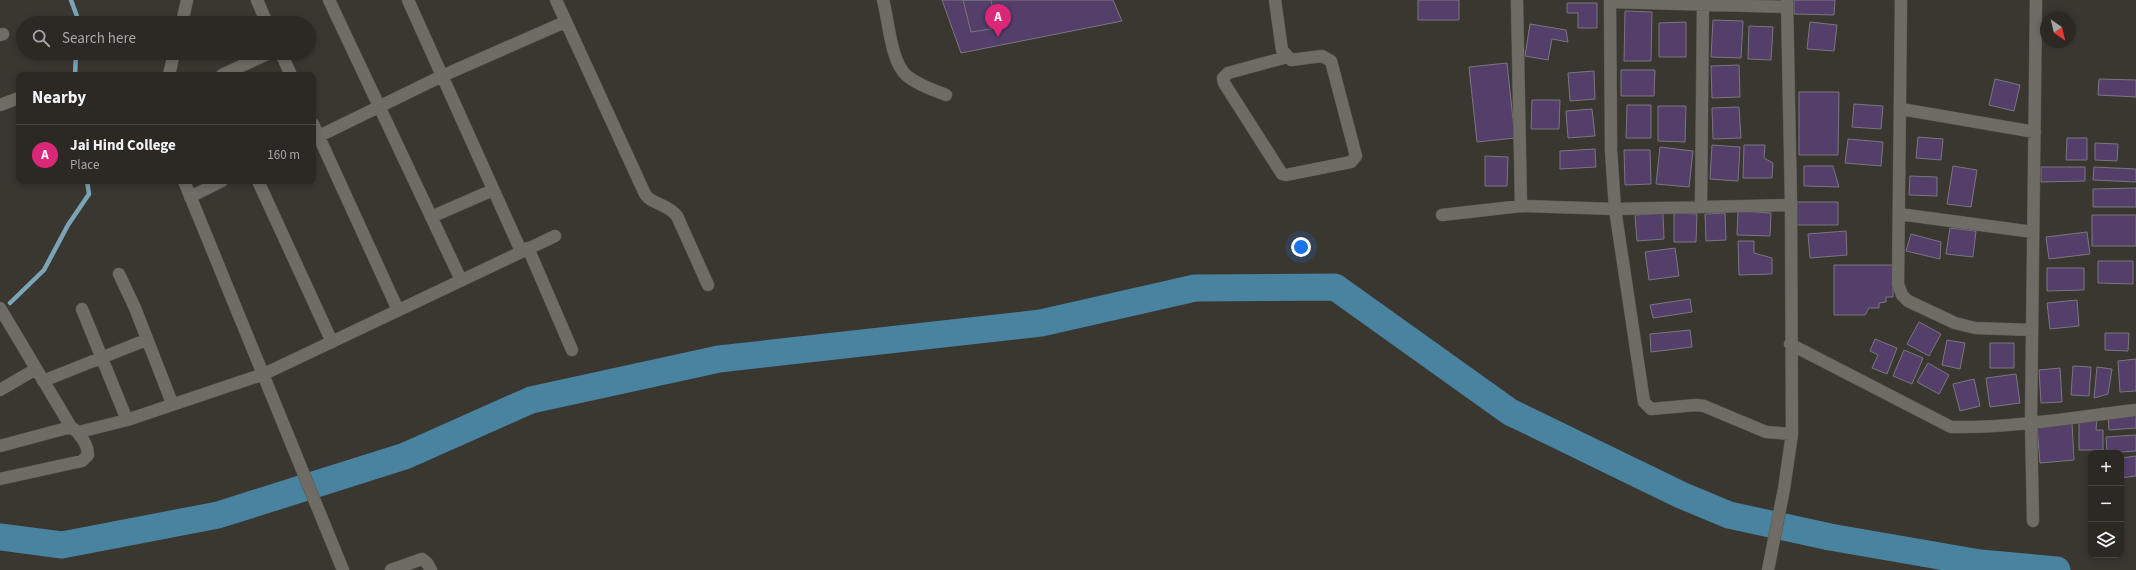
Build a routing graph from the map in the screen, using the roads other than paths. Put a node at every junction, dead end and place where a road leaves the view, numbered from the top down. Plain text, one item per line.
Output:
1 (187, 0) edge
2 (257, 0) edge
3 (329, 0) edge
4 (408, 0) edge
5 (556, 0) edge
6 (883, 0) edge
7 (1275, 0) edge
8 (1517, 0) edge
9 (1901, 0) edge
10 (2036, 0) edge
11 (1665, 2) edge
12 (1787, 3) edge
13 (1703, 4) junction
14 (184, 16) edge
15 (264, 16) edge
16 (565, 22) junction
17 (1287, 57) junction
18 (172, 60) edge
19 (254, 60) edge
20 (284, 60) edge
21 (170, 72) edge
22 (228, 72) edge
23 (290, 72) edge
24 (442, 76) junction
25 (946, 95) dead end
26 (16, 99) edge
27 (0, 106) edge
28 (379, 107) junction
29 (1901, 109) junction
30 (2035, 132) junction
31 (316, 138) edge
32 (185, 184) edge
33 (216, 184) edge
34 (259, 184) edge
35 (493, 190) junction
36 (190, 197) junction
37 (1792, 205) junction
38 (1521, 206) junction
39 (1701, 207) junction
40 (1615, 209) junction
41 (1899, 214) junction
42 (1442, 216) dead end
43 (431, 217) junction
44 (2033, 232) junction
45 (555, 236) dead end
46 (524, 250) junction
47 (119, 274) dead end
48 (460, 280) junction
49 (708, 285) dead end
50 (0, 308) edge
51 (82, 309) dead end
52 (398, 310) junction
53 (2032, 330) junction
54 (146, 340) junction
55 (332, 342) junction
56 (1790, 344) junction
57 (572, 350) dead end
58 (102, 357) junction
59 (36, 369) junction
60 (264, 374) junction
61 (43, 381) junction
62 (0, 390) edge
63 (172, 403) junction
64 (2136, 410) edge
65 (127, 420) junction
66 (2031, 422) junction
67 (75, 430) junction
68 (1792, 434) junction
69 (0, 446) edge
70 (0, 479) edge
71 (2033, 521) dead end
72 (1768, 569) edge
73 (343, 570) edge
74 (391, 570) edge
75 (432, 570) edge

1 - 14 street
2 - 15 street
3 - 28 street
4 - 24 street
5 - 16 street
6 - 25 street
7 - 17 street
8 - 38 street
9 - 29 street
10 - 30 street
11 - 13 street
11 - 40 street
12 - 13 street
12 - 37 street
13 - 39 street
16 - 24 street
16 - 49 street
17 - 17 street
18 - 21 street
19 - 22 street
20 - 23 street
24 - 28 street
24 - 35 street
26 - 27 street
28 - 31 street
28 - 43 street
29 - 30 street
29 - 41 street
30 - 44 street
31 - 52 street
32 - 36 street
33 - 36 street
34 - 55 street
35 - 43 street
35 - 46 street
36 - 60 street
37 - 39 street
37 - 56 street
38 - 40 street
38 - 42 street
39 - 40 street
40 - 68 street
41 - 44 street
41 - 53 street
43 - 48 street
44 - 53 street
45 - 46 street
46 - 48 street
46 - 57 street
47 - 54 street
48 - 52 street
50 - 59 street
51 - 58 street
52 - 55 street
53 - 66 street
54 - 58 street
54 - 63 street
55 - 60 street
56 - 66 street
56 - 68 street
58 - 61 street
58 - 65 street
59 - 61 street
59 - 62 street
60 - 63 street
60 - 73 street
61 - 67 street
63 - 65 street
64 - 66 street
65 - 67 street
66 - 71 street
67 - 69 street
67 - 70 street
68 - 72 street
74 - 75 street

